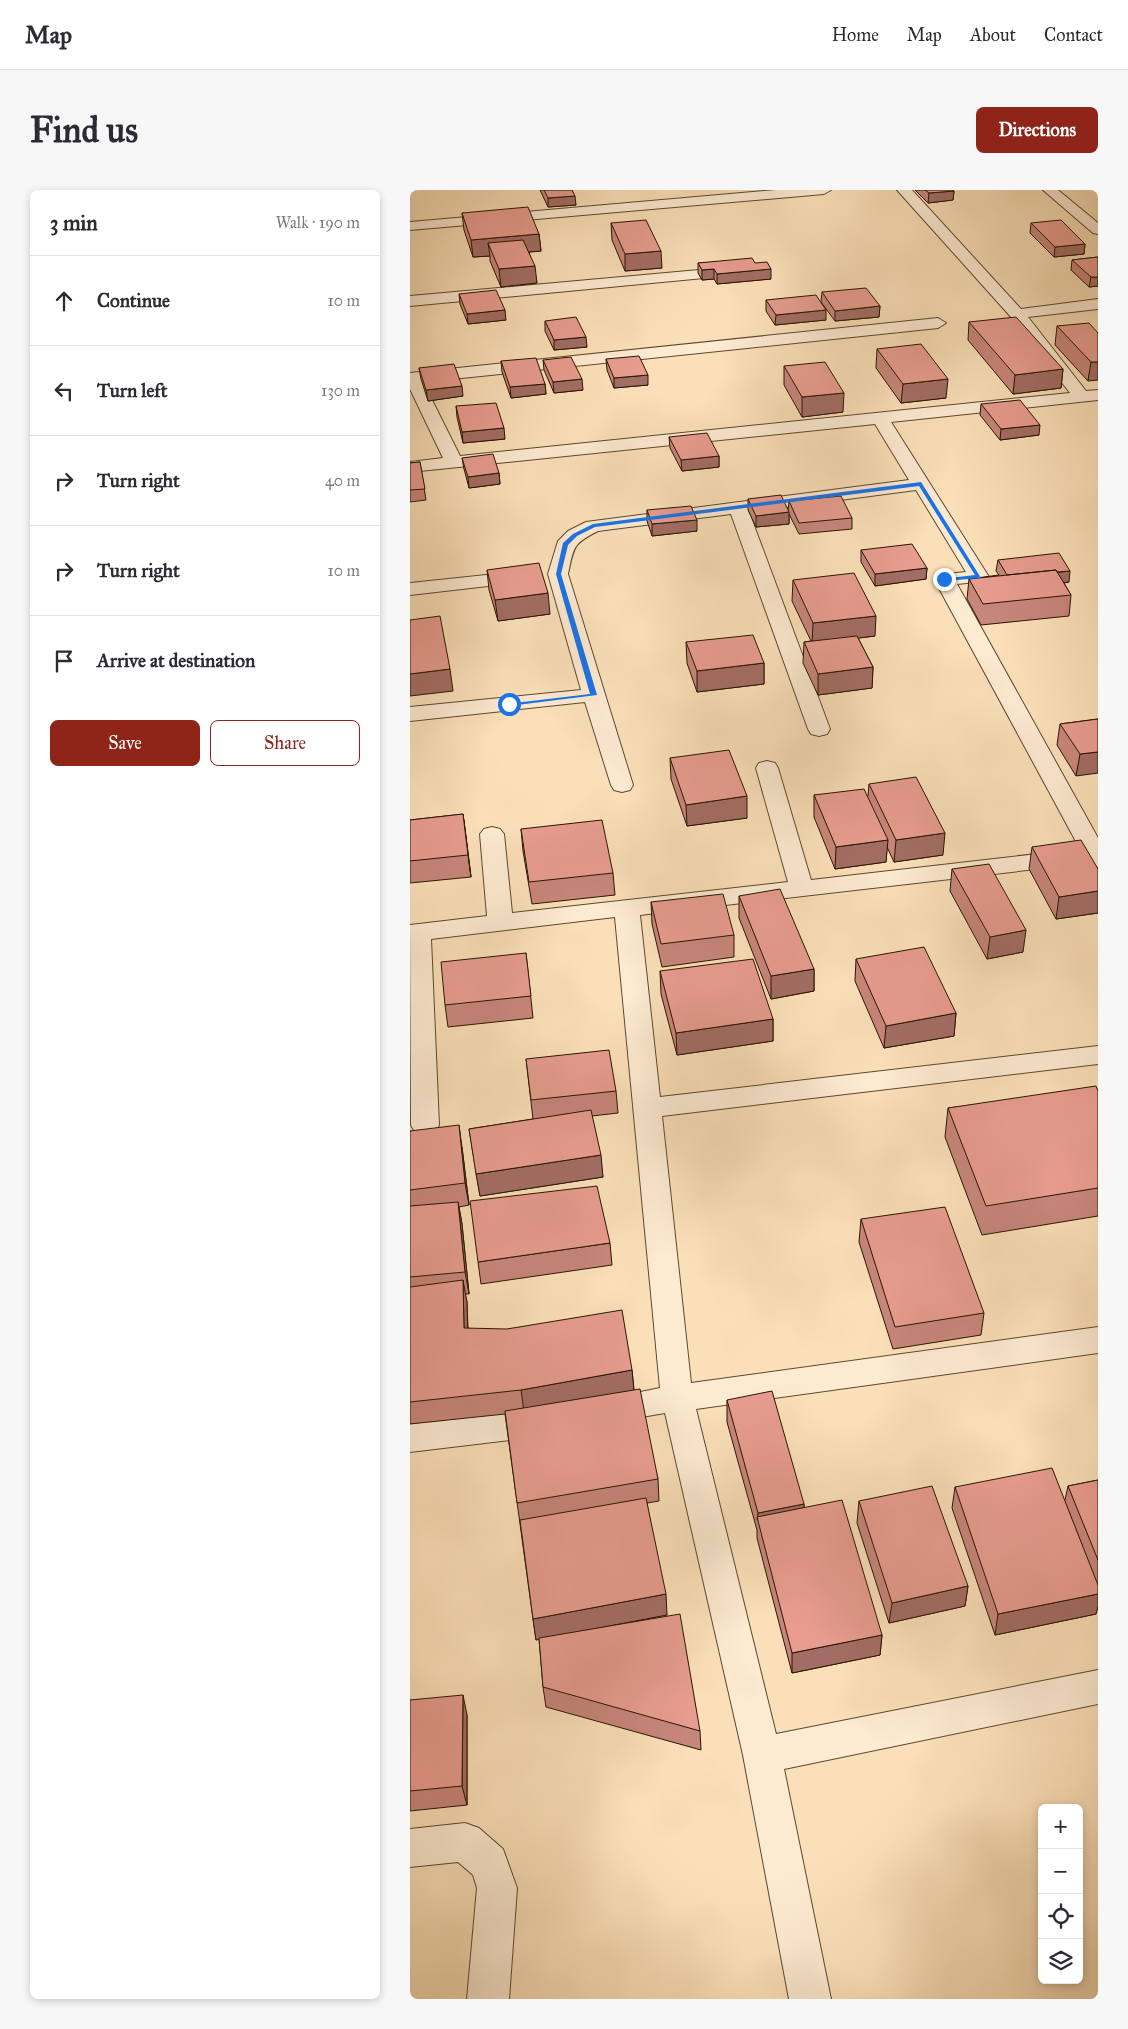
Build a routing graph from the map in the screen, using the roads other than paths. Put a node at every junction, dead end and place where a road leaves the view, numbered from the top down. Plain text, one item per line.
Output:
1 (824, 190) edge
2 (904, 190) edge
3 (1050, 190) edge
4 (410, 226) edge
5 (1098, 230) edge
6 (699, 275) edge
7 (410, 301) edge
8 (1098, 304) edge
9 (1017, 314) junction
10 (938, 323) dead end
11 (412, 378) edge
12 (1090, 396) edge
13 (880, 418) junction
14 (454, 463) junction
15 (410, 467) edge
16 (921, 484) junction
17 (738, 507) junction
18 (558, 574) junction
19 (410, 589) edge
20 (593, 695) junction
21 (410, 714) edge
22 (819, 729) dead end
23 (767, 768) dead end
24 (622, 785) dead end
25 (492, 834) dead end
26 (1097, 857) edge
27 (802, 890) junction
28 (627, 909) junction
29 (500, 923) junction
30 (414, 932) edge
31 (1098, 1055) edge
32 (647, 1108) junction
33 (424, 1125) dead end
34 (1098, 1340) edge
35 (677, 1398) junction
36 (410, 1438) edge
37 (1098, 1687) edge
38 (762, 1755) junction
39 (410, 1848) edge
40 (488, 1999) edge
41 (810, 1999) edge

1 - 4 street
2 - 9 street
3 - 5 street
6 - 7 street
8 - 9 street
9 - 12 street
10 - 11 street
11 - 14 street
12 - 13 street
13 - 14 street
13 - 16 street
14 - 15 street
16 - 17 street
16 - 26 street
17 - 18 street
17 - 22 street
18 - 19 street
18 - 20 street
20 - 21 street
20 - 24 street
23 - 27 street
25 - 29 street
26 - 27 street
27 - 28 street
28 - 29 street
28 - 32 street
29 - 30 street
30 - 33 street
31 - 32 street
32 - 35 street
34 - 35 street
35 - 36 street
35 - 38 street
37 - 38 street
38 - 41 street
39 - 40 street

